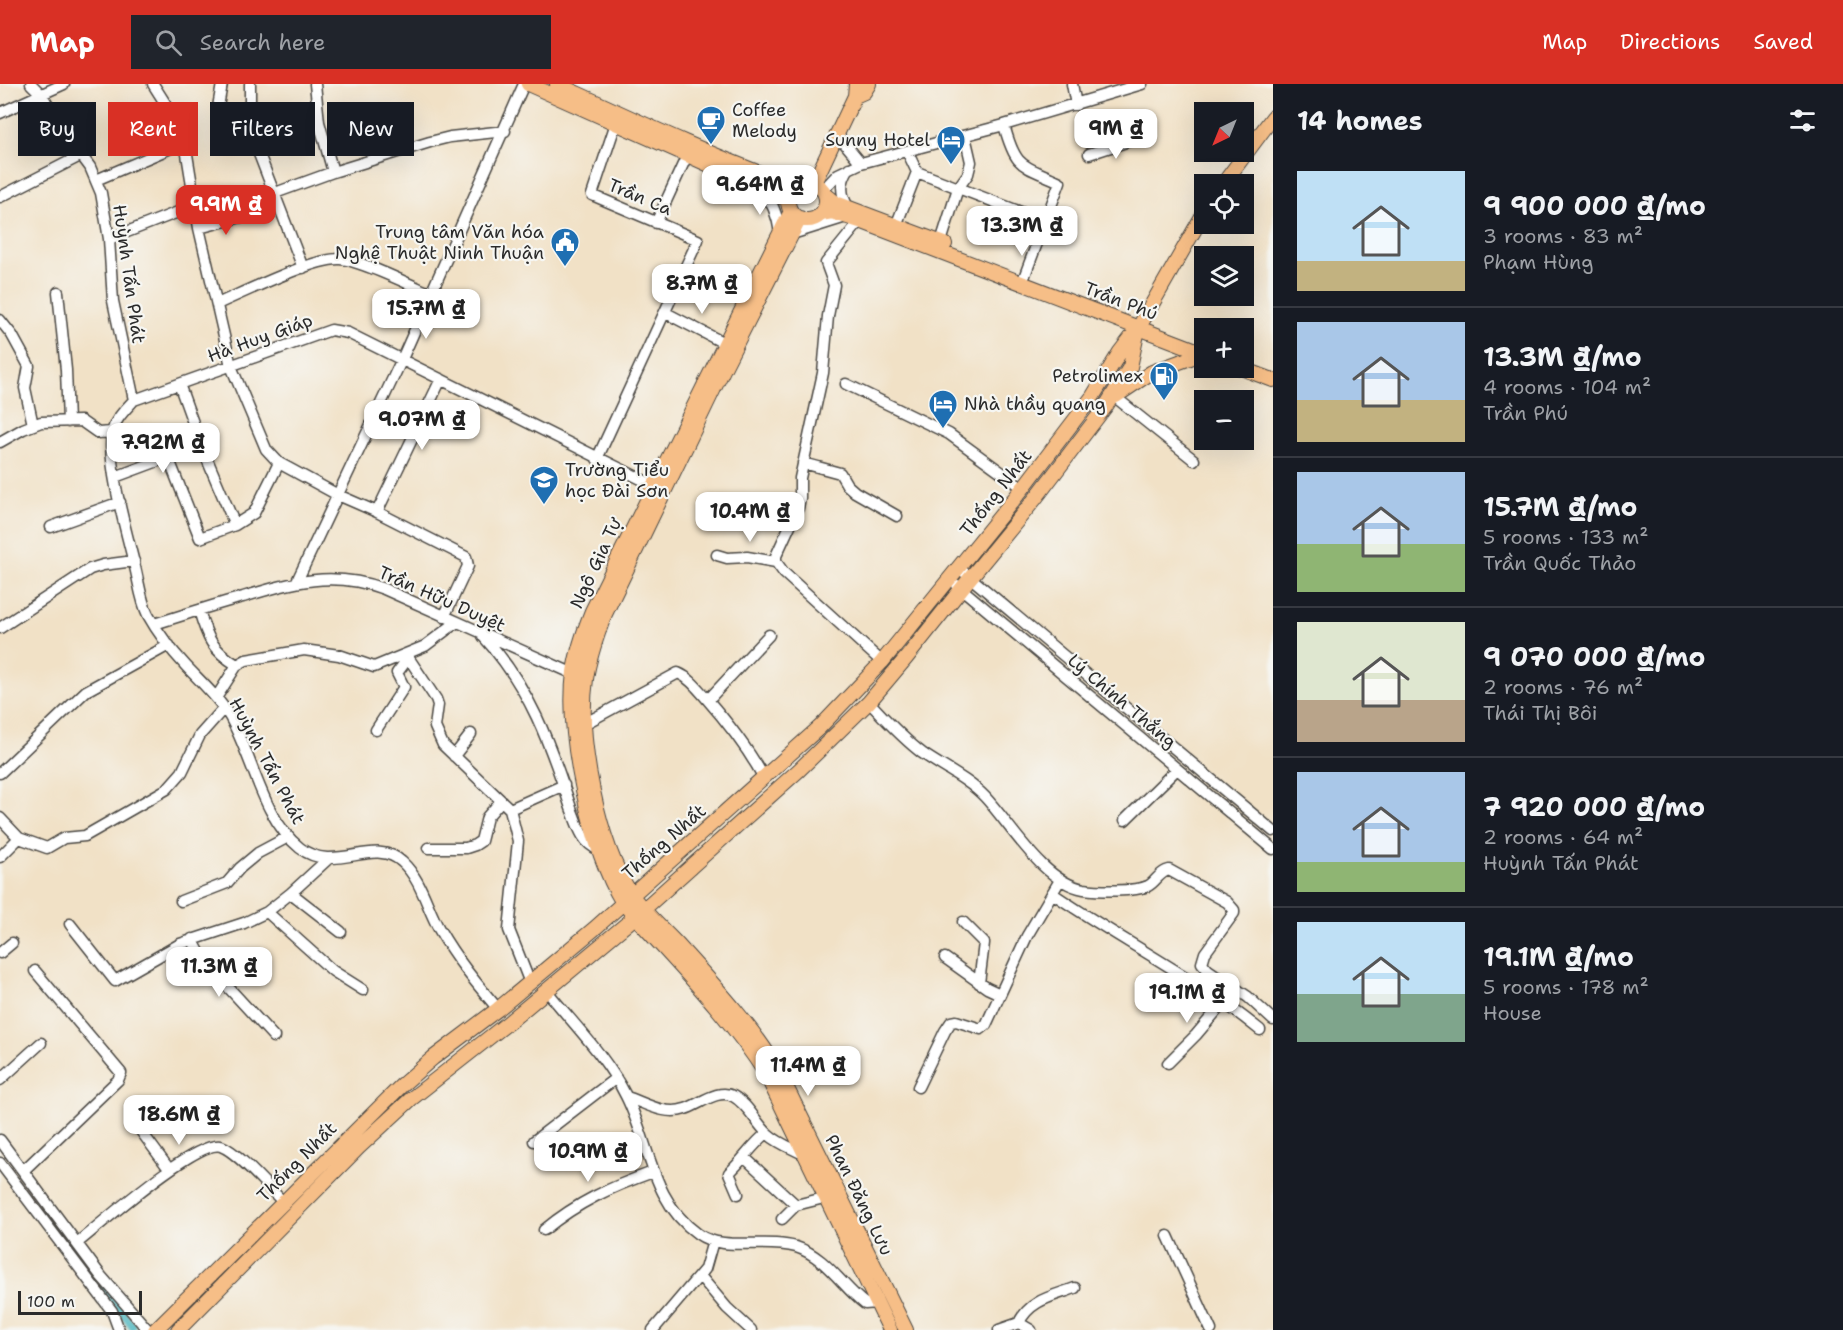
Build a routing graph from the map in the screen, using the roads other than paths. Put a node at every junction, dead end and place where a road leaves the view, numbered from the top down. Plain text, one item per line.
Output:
1 (31, 84) edge
2 (64, 84) edge
3 (153, 84) edge
4 (222, 84) edge
5 (250, 84) edge
6 (315, 84) edge
7 (526, 84) edge
8 (557, 84) edge
9 (869, 84) edge
10 (1072, 84) edge
11 (1138, 84) edge
12 (856, 90) edge
13 (42, 95) junction
14 (46, 102) edge
15 (164, 102) edge
16 (219, 102) edge
17 (1076, 105) junction
18 (0, 113) edge
19 (1273, 117) edge
20 (618, 119) junction
21 (1004, 125) junction
22 (505, 131) junction
23 (837, 134) junction
24 (964, 136) junction
25 (1135, 139) dead end
26 (689, 151) junction
27 (907, 151) junction
28 (1089, 154) dead end
29 (80, 156) edge
30 (83, 156) edge
31 (152, 156) edge
32 (187, 156) edge
33 (861, 163) junction
34 (850, 167) junction
35 (333, 172) junction
36 (916, 172) junction
37 (1230, 174) edge
38 (96, 180) junction
39 (795, 186) junction
40 (958, 188) junction
41 (762, 189) junction
42 (821, 189) junction
43 (275, 193) junction
44 (0, 197) edge
45 (196, 206) junction
46 (793, 210) junction
47 (821, 214) junction
48 (851, 215) junction
49 (245, 216) dead end
50 (1044, 221) junction
51 (656, 223) junction
52 (199, 228) junction
53 (894, 229) junction
54 (1194, 231) edge
55 (786, 234) junction
56 (109, 239) junction
57 (941, 242) junction
58 (303, 268) junction
59 (1024, 279) junction
60 (58, 292) dead end
61 (431, 294) junction
62 (217, 304) junction
63 (666, 313) junction
64 (0, 320) edge
65 (1141, 324) junction
66 (1194, 342) edge
67 (729, 346) junction
68 (1194, 348) edge
69 (1194, 357) edge
70 (402, 359) junction
71 (1254, 364) edge
72 (231, 366) junction
73 (1273, 371) edge
74 (1254, 373) edge
75 (441, 379) junction
76 (1273, 380) edge
77 (179, 384) junction
78 (846, 384) dead end
79 (1093, 396) junction
80 (134, 400) junction
81 (1110, 401) junction
82 (68, 422) junction
83 (33, 424) junction
84 (112, 432) junction
85 (0, 442) edge
86 (201, 444) junction
87 (168, 457) junction
88 (597, 459) junction
89 (1194, 460) dead end
90 (279, 463) junction
91 (803, 463) junction
92 (115, 477) junction
93 (659, 488) junction
94 (1023, 489) junction
95 (338, 495) junction
96 (1035, 499) junction
97 (120, 502) junction
98 (377, 512) junction
99 (897, 516) dead end
100 (235, 525) junction
101 (51, 527) dead end
102 (717, 555) dead end
103 (134, 561) junction
104 (776, 562) junction
105 (959, 568) junction
106 (950, 579) junction
107 (297, 581) junction
108 (965, 583) junction
109 (199, 610) junction
110 (444, 616) junction
111 (457, 622) junction
112 (154, 624) junction
113 (0, 628) edge
114 (481, 634) junction
115 (769, 635) dead end
116 (169, 645) junction
117 (407, 655) junction
118 (882, 662) junction
119 (237, 665) junction
120 (894, 674) junction
121 (580, 676) junction
122 (1104, 690) junction
123 (216, 698) junction
124 (708, 700) junction
125 (1095, 701) junction
126 (869, 702) junction
127 (224, 708) junction
128 (584, 724) junction
129 (376, 730) dead end
130 (471, 734) dead end
131 (454, 756) junction
132 (788, 757) junction
133 (1177, 769) junction
134 (799, 770) junction
135 (0, 773) edge
136 (764, 778) junction
137 (564, 785) junction
138 (501, 801) junction
139 (510, 809) junction
140 (0, 818) edge
141 (1125, 820) dead end
142 (1273, 831) edge
143 (288, 837) junction
144 (19, 838) junction
145 (428, 848) dead end
146 (598, 849) junction
147 (1273, 849) edge
148 (0, 857) edge
149 (328, 859) junction
150 (1060, 880) junction
151 (291, 893) junction
152 (1052, 893) junction
153 (627, 898) junction
154 (182, 901) dead end
155 (267, 912) junction
156 (639, 912) junction
157 (963, 922) dead end
158 (70, 924) dead end
159 (341, 932) dead end
160 (192, 939) junction
161 (12, 943) dead end
162 (0, 953) edge
163 (945, 958) dead end
164 (35, 972) dead end
165 (530, 983) junction
166 (979, 983) junction
167 (363, 990) dead end
168 (547, 991) junction
169 (999, 994) junction
170 (1224, 1002) junction
171 (498, 1009) junction
172 (1273, 1020) edge
173 (508, 1022) junction
174 (1260, 1030) dead end
175 (274, 1037) dead end
176 (41, 1043) dead end
177 (1168, 1063) dead end
178 (616, 1078) junction
179 (0, 1080) edge
180 (918, 1087) dead end
181 (627, 1097) junction
182 (138, 1127) dead end
183 (767, 1133) junction
184 (348, 1136) junction
185 (0, 1140) edge
186 (534, 1141) dead end
187 (359, 1146) junction
188 (805, 1155) junction
189 (745, 1158) junction
190 (0, 1163) edge
191 (169, 1169) junction
192 (23, 1171) junction
193 (653, 1172) junction
194 (738, 1194) dead end
195 (832, 1196) junction
196 (283, 1202) junction
197 (796, 1205) junction
198 (782, 1219) dead end
199 (544, 1230) dead end
200 (1168, 1236) dead end
201 (713, 1241) junction
202 (77, 1243) junction
203 (700, 1276) junction
204 (1076, 1288) dead end
205 (877, 1303) junction
206 (1019, 1323) junction
207 (119, 1330) edge
208 (148, 1330) edge
209 (155, 1330) edge
210 (178, 1330) edge
211 (653, 1330) edge
212 (751, 1330) edge
213 (890, 1330) edge
214 (906, 1330) edge
215 (999, 1330) edge
216 (1031, 1330) edge
217 (1211, 1330) edge

1 - 13 street, Huỳnh Tấn Phát
2 - 13 street
3 - 15 street
4 - 16 street
5 - 43 street
6 - 35 street
7 - 20 main road
7 - 22 street
8 - 20 main road
9 - 12 main road
10 - 17 street
11 - 17 street
12 - 23 main road
13 - 14 street, Huỳnh Tấn Phát
13 - 18 street
17 - 21 street
19 - 37 main road
20 - 26 main road
20 - 51 street, Trần Ca
21 - 24 street
21 - 50 street
22 - 35 street
22 - 61 street
23 - 33 street
23 - 42 main road
24 - 27 street
24 - 40 street
25 - 28 street
26 - 39 main road
26 - 41 main road
26 - 51 street
27 - 33 street
27 - 36 street
29 - 44 street
30 - 38 street, Huỳnh Tấn Phát
31 - 38 street
32 - 45 street
33 - 34 street
34 - 42 street
34 - 48 street
35 - 43 street
36 - 40 street
36 - 53 street
38 - 56 street, Huỳnh Tấn Phát
39 - 42 main road
39 - 46 main road
40 - 50 street
40 - 57 street
41 - 46 main road
41 - 55 street
42 - 47 main road
42 - 48 main road, Trần Phú
43 - 58 street
45 - 52 street
45 - 56 street
46 - 47 main road
46 - 55 main road, Ngô Gia Tự
47 - 48 main road, Trần Phú
48 - 53 main road, Trần Phú
48 - 55 street
48 - 91 street
49 - 52 street
50 - 59 street
51 - 63 street, Trần Ca
52 - 62 street
53 - 57 main road, Trần Phú
53 - 59 main road, Trần Phú
54 - 65 main road, Thống Nhất
55 - 67 main road, Ngô Gia Tự
56 - 80 street, Huỳnh Tấn Phát
57 - 59 main road, Trần Phú
58 - 61 street
58 - 62 street
59 - 65 main road, Trần Phú
60 - 82 street
61 - 70 street
62 - 72 street
63 - 67 street
63 - 88 street, Trần Ca
64 - 83 street
65 - 66 main road, Trần Phú
65 - 68 main road, Trần Phú
65 - 79 main road, Thống Nhất
65 - 81 main road, Thống Nhất
67 - 93 main road, Ngô Gia Tự
69 - 81 main road
70 - 72 street, Hà Huy Giáp
70 - 75 street, Hà Huy Giáp
70 - 95 street
71 - 73 main road
72 - 77 street, Hà Huy Giáp
72 - 90 street
74 - 76 main road
75 - 88 street, Hà Huy Giáp
75 - 98 street
77 - 80 street, Hà Huy Giáp
77 - 86 street
78 - 94 street
79 - 81 main road
79 - 94 main road, Thống Nhất
80 - 84 street
81 - 89 street
81 - 96 main road, Thống Nhất
82 - 83 street
82 - 84 street
83 - 85 street
84 - 92 street, Huỳnh Tấn Phát
86 - 87 street
86 - 100 street
87 - 92 street
87 - 100 street
88 - 93 street, Hà Huy Giáp
90 - 95 street
90 - 100 street
91 - 99 street
91 - 104 street
92 - 97 street, Huỳnh Tấn Phát
93 - 121 main road, Ngô Gia Tự
94 - 96 main road
94 - 105 main road, Thống Nhất
95 - 98 street
95 - 107 street
96 - 108 main road, Thống Nhất
97 - 101 street
97 - 103 street, Huỳnh Tấn Phát
98 - 110 street
102 - 104 street
103 - 112 street, Huỳnh Tấn Phát
103 - 113 street
104 - 118 street
105 - 106 main road, Thống Nhất
105 - 108 street, Lý Chính Thắng
106 - 108 street, Lý Chính Thắng
106 - 118 main road, Thống Nhất
107 - 109 street, Trần Hữu Duyệt
107 - 110 street, Trần Hữu Duyệt
108 - 120 main road, Thống Nhất
108 - 122 street, Lý Chính Thắng
108 - 125 street, Lý Chính Thắng
109 - 112 street, Trần Hữu Duyệt
109 - 119 street
110 - 111 street, Trần Hữu Duyệt
111 - 114 street, Trần Hữu Duyệt
111 - 117 street
112 - 116 street, Huỳnh Tấn Phát
114 - 121 street, Trần Hữu Duyệt
114 - 137 street
115 - 124 street
116 - 123 street, Huỳnh Tấn Phát
116 - 135 street
117 - 119 street
117 - 129 street
117 - 131 street
118 - 120 main road
118 - 132 main road, Thống Nhất
119 - 123 street
120 - 126 main road, Thống Nhất
121 - 128 main road, Ngô Gia Tự
121 - 146 main road, Ngô Gia Tự
122 - 125 street
122 - 142 street, Lý Chính Thắng
123 - 127 street, Huỳnh Tấn Phát
124 - 128 street
124 - 136 street
125 - 133 street, Lý Chính Thắng
126 - 134 main road, Thống Nhất
126 - 150 street
127 - 143 street, Huỳnh Tấn Phát
127 - 144 street
128 - 153 main road, Ngô Gia Tự
130 - 131 street
131 - 138 street
132 - 134 main road
132 - 136 main road, Thống Nhất
133 - 141 street
133 - 147 street, Lý Chính Thắng
134 - 156 main road, Thống Nhất
136 - 153 main road, Thống Nhất
137 - 139 street
137 - 146 street
138 - 139 street
138 - 145 street
139 - 165 street
140 - 144 street
143 - 149 street, Huỳnh Tấn Phát
143 - 154 street
144 - 148 street
146 - 153 main road, Ngô Gia Tự
149 - 151 street
149 - 171 street, Huỳnh Tấn Phát
150 - 152 street
150 - 172 street
151 - 155 street
151 - 159 street
152 - 169 street
152 - 170 street
153 - 156 main road, Ngô Gia Tự
153 - 165 main road, Thống Nhất
155 - 160 street
155 - 167 street
156 - 168 main road, Thống Nhất
156 - 188 main road, Phan Đăng Lưu
156 - 195 main road, Phan Đăng Lưu
157 - 166 street
158 - 160 street
160 - 175 street
161 - 162 street
163 - 166 street
164 - 192 street
165 - 171 main road, Thống Nhất
166 - 169 street
168 - 173 main road, Thống Nhất
168 - 178 street
169 - 180 street
170 - 174 street
170 - 177 street
171 - 173 main road
171 - 184 main road, Thống Nhất
173 - 187 main road, Thống Nhất
176 - 179 street
178 - 181 street
178 - 186 street
181 - 183 street
181 - 193 street
182 - 191 street
183 - 188 street
183 - 189 street
184 - 187 main road
184 - 196 main road, Thống Nhất
185 - 192 street
187 - 210 main road, Thống Nhất
188 - 195 main road, Phan Đăng Lưu
189 - 194 street
189 - 197 street
190 - 207 street
191 - 196 street
191 - 202 street
192 - 202 street
193 - 199 street
193 - 201 street
195 - 197 street
195 - 205 main road, Phan Đăng Lưu
195 - 214 main road, Phan Đăng Lưu
196 - 209 main road, Thống Nhất
197 - 198 street
200 - 217 street
201 - 203 street
201 - 205 street
202 - 208 street
203 - 211 street
203 - 212 street
204 - 206 street
205 - 213 main road, Phan Đăng Lưu
206 - 215 street
206 - 216 street

